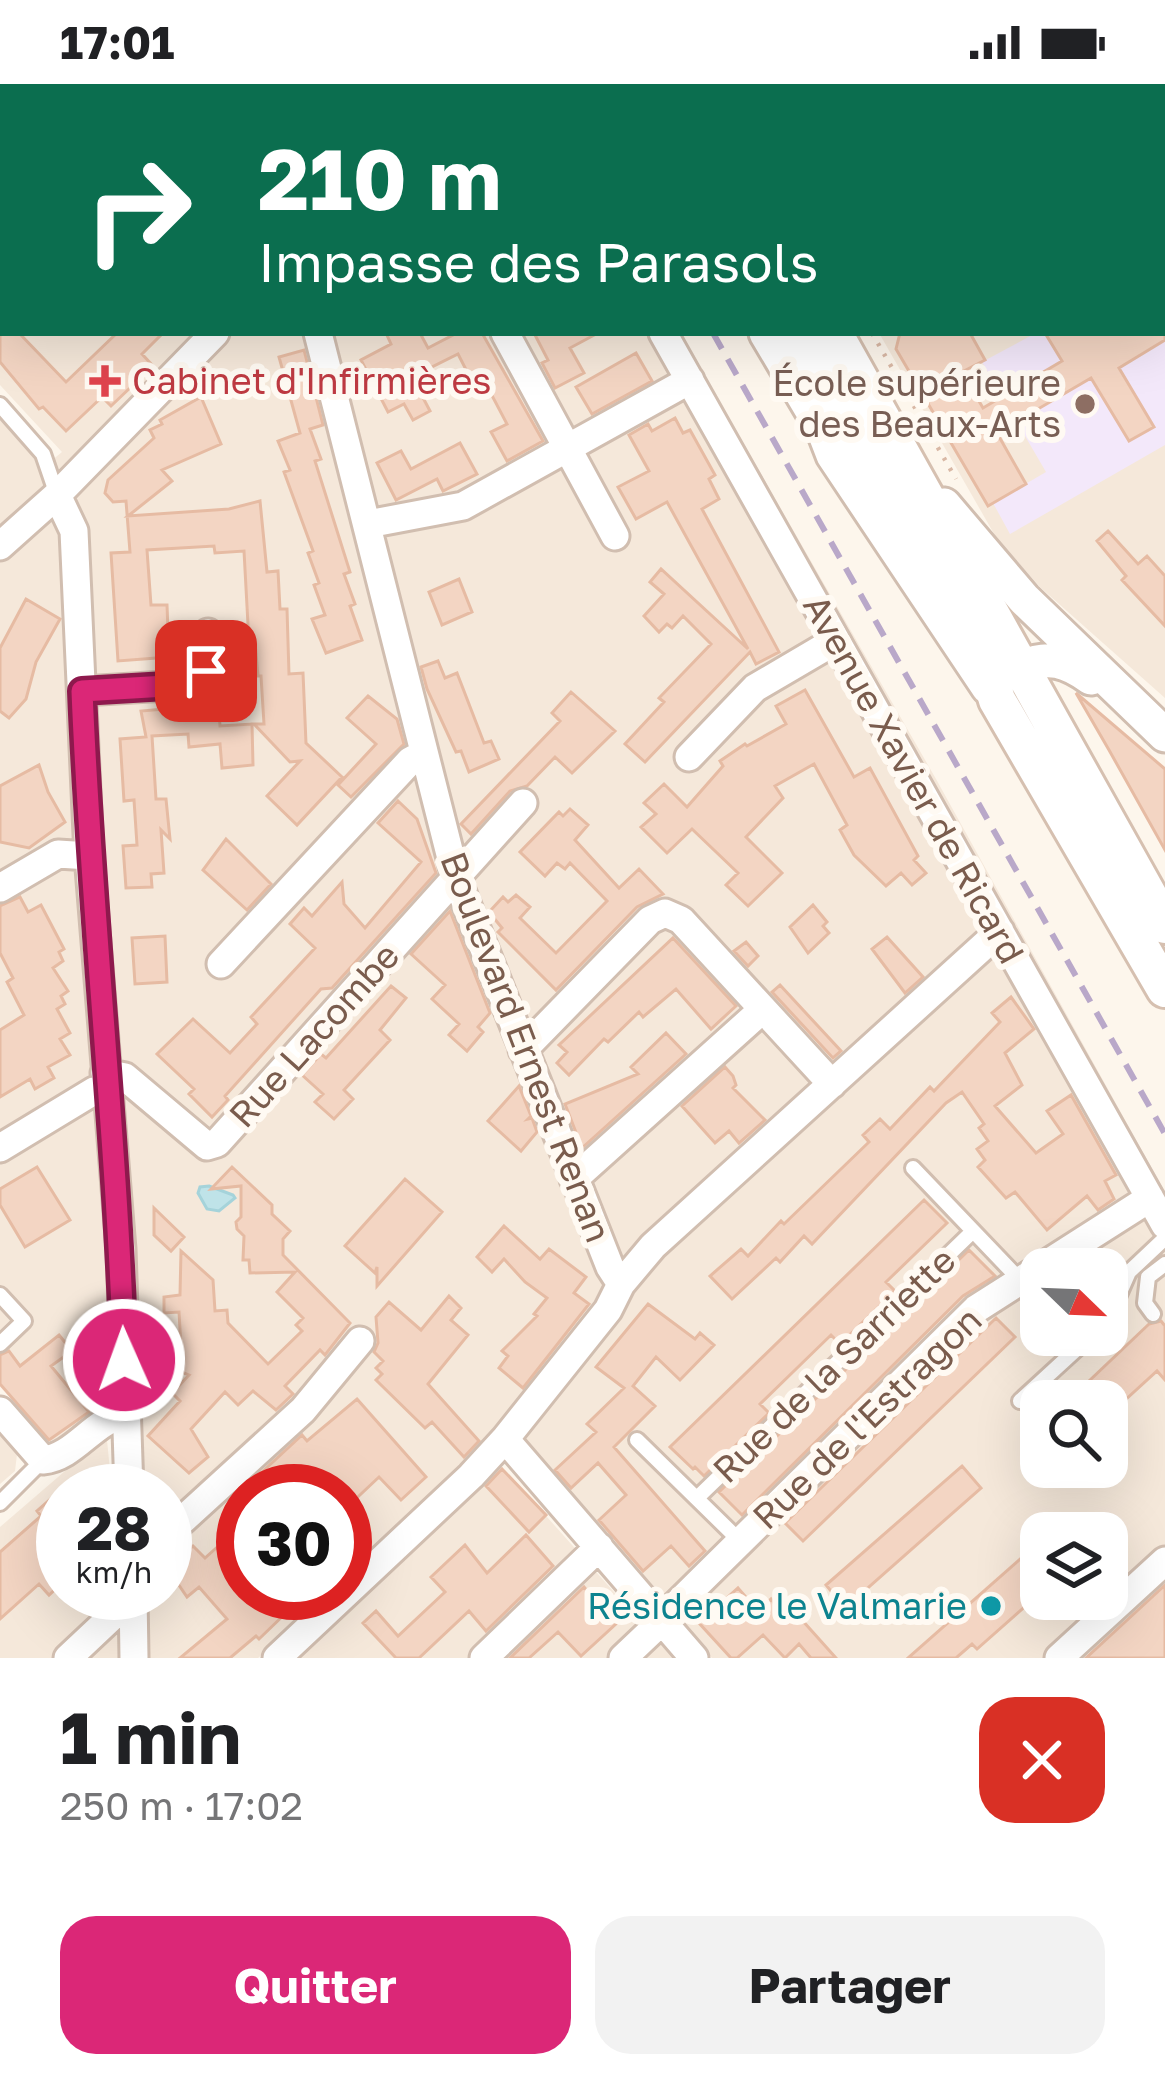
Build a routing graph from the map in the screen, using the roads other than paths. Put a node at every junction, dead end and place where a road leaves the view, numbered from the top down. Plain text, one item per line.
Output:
1 (212, 336) edge
2 (319, 336) edge
3 (507, 336) edge
4 (665, 336) edge
5 (768, 336) edge
6 (834, 336) edge
7 (835, 336) edge
8 (690, 380) junction
9 (0, 405) edge
10 (823, 429) junction
11 (568, 450) junction
12 (866, 458) junction
13 (914, 482) junction
14 (57, 495) junction
15 (368, 524) junction
16 (615, 536) dead end
17 (0, 546) edge
18 (208, 633) dead end
19 (835, 640) junction
20 (980, 644) junction
21 (1022, 667) junction
22 (82, 691) junction
23 (997, 700) junction
24 (1132, 706) junction
25 (1165, 735) edge
26 (423, 754) junction
27 (688, 758) dead end
28 (523, 803) dead end
29 (89, 856) junction
30 (456, 878) junction
31 (0, 888) edge
32 (1165, 925) edge
33 (1000, 931) junction
34 (221, 964) dead end
35 (1165, 989) edge
36 (762, 1010) junction
37 (523, 1050) junction
38 (107, 1082) junction
39 (832, 1084) junction
40 (0, 1148) edge
41 (913, 1168) dead end
42 (574, 1179) junction
43 (1150, 1198) junction
44 (1165, 1226) edge
45 (971, 1233) junction
46 (1165, 1238) edge
47 (1165, 1264) edge
48 (1128, 1276) edge
49 (1019, 1279) junction
50 (621, 1284) junction
51 (0, 1295) edge
52 (1153, 1314) dead end
53 (360, 1340) dead end
54 (0, 1344) edge
55 (1069, 1356) edge
56 (1043, 1380) edge
57 (0, 1412) edge
58 (126, 1414) junction
59 (505, 1439) junction
60 (638, 1440) dead end
61 (43, 1460) junction
62 (128, 1464) edge
63 (697, 1498) junction
64 (0, 1504) edge
65 (192, 1511) edge
66 (741, 1542) junction
67 (599, 1547) junction
68 (1165, 1561) edge
69 (108, 1620) edge
70 (133, 1620) edge
71 (662, 1621) junction
72 (68, 1658) edge
73 (134, 1658) edge
74 (277, 1658) edge
75 (484, 1658) edge
76 (623, 1658) edge
77 (694, 1658) edge
78 (1059, 1658) edge

1 - 14 street
2 - 15 street, Boulevard Ernest Renan
3 - 11 street
4 - 8 street, Avenue Xavier de Ricard
5 - 10 street
6 - 12 main road
7 - 13 main road
8 - 11 street
8 - 19 street, Avenue Xavier de Ricard
9 - 14 lane
10 - 12 street
10 - 23 street
11 - 15 street
11 - 16 street
12 - 20 main road
13 - 21 main road
13 - 24 street
14 - 17 street
14 - 22 street
15 - 26 street, Boulevard Ernest Renan
18 - 22 street
19 - 27 street
19 - 33 street, Avenue Xavier de Ricard
20 - 21 main road
20 - 23 main road
21 - 24 street
21 - 32 main road
22 - 29 street
23 - 35 main road
24 - 25 street
26 - 30 street, Boulevard Ernest Renan
26 - 34 street
28 - 30 street
29 - 31 street
29 - 38 street
30 - 37 street, Boulevard Ernest Renan
30 - 38 street, Rue Lacombe
33 - 39 street
33 - 43 street, Avenue Xavier de Ricard
36 - 37 street
36 - 39 street
36 - 42 street
37 - 42 street, Boulevard Ernest Renan
38 - 40 street
38 - 58 street
39 - 50 street
41 - 45 lane
42 - 50 street, Boulevard Ernest Renan
43 - 44 street, Avenue Xavier de Ricard
43 - 49 street, Rue de l'Estragon
45 - 49 lane
45 - 63 lane, Rue de la Sarriette
46 - 48 lane
47 - 52 lane
49 - 66 street, Rue de l'Estragon
50 - 59 street, Boulevard Ernest Renan
51 - 54 lane
53 - 65 street
55 - 56 lane
57 - 61 street
58 - 61 street
58 - 62 street
59 - 67 street
59 - 74 street, Boulevard Ernest Renan
60 - 63 lane
61 - 64 lane
63 - 66 lane
66 - 71 street, Rue de l'Estragon
67 - 71 street
67 - 75 street
68 - 78 street
69 - 72 street
70 - 73 street
71 - 76 street
71 - 77 street

